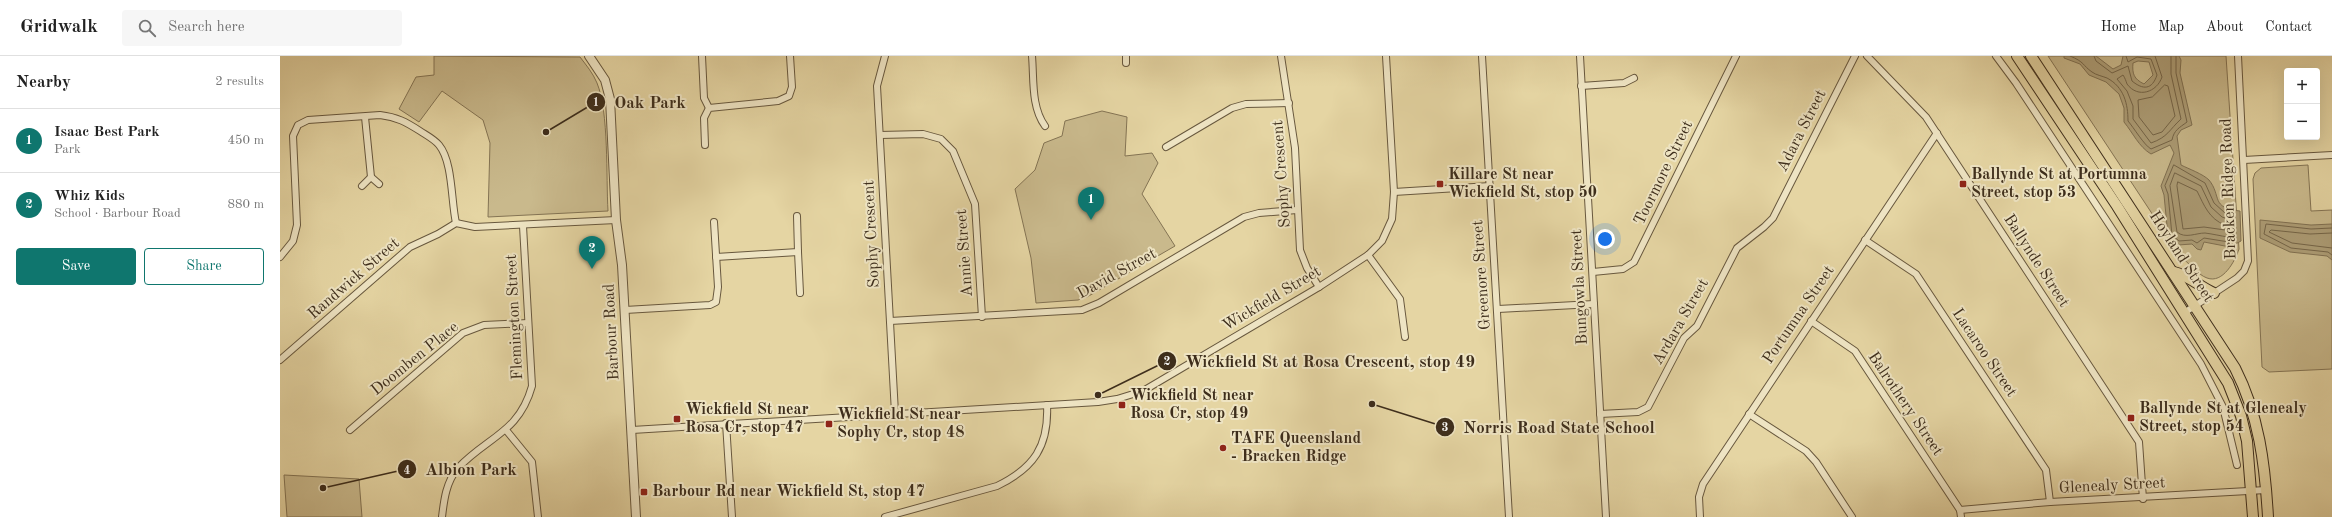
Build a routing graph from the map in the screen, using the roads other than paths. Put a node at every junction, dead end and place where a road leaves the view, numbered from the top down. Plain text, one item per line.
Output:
1 (589, 56) edge
2 (702, 56) edge
3 (790, 56) edge
4 (885, 56) edge
5 (1032, 56) edge
6 (1280, 56) edge
7 (1386, 56) edge
8 (1482, 56) edge
9 (1580, 56) edge
10 (1736, 56) edge
11 (1856, 56) edge
12 (1867, 56) edge
13 (1996, 56) edge
14 (2017, 56) edge
15 (2031, 56) edge
16 (2238, 56) edge
17 (1634, 78) dead end
18 (1581, 86) junction
19 (1289, 103) junction
20 (709, 108) junction
21 (365, 117) junction
22 (1045, 126) dead end
23 (1937, 133) junction
24 (880, 135) junction
25 (704, 145) dead end
26 (1166, 147) dead end
27 (2332, 155) edge
28 (2244, 160) junction
29 (371, 177) junction
30 (380, 184) dead end
31 (362, 186) dead end
32 (1490, 186) junction
33 (1394, 192) junction
34 (1297, 210) junction
35 (797, 216) dead end
36 (1772, 218) joint
37 (616, 220) junction
38 (714, 222) dead end
39 (456, 223) junction
40 (523, 226) junction
41 (1865, 240) junction
42 (798, 252) junction
43 (1368, 255) junction
44 (280, 257) edge
45 (716, 258) junction
46 (1593, 272) junction
47 (2174, 272) junction
48 (1319, 287) junction
49 (800, 293) dead end
50 (2214, 293) junction
51 (1594, 304) junction
52 (2195, 306) junction
53 (1498, 309) junction
54 (625, 310) junction
55 (2184, 313) junction
56 (982, 317) junction
57 (890, 321) junction
58 (1811, 321) junction
59 (528, 323) junction
60 (1406, 337) dead end
61 (280, 360) edge
62 (1047, 405) junction
63 (895, 413) junction
64 (1600, 414) junction
65 (1749, 414) junction
66 (726, 423) junction
67 (2245, 429) junction
68 (350, 430) dead end
69 (506, 430) junction
70 (632, 430) junction
71 (2231, 437) junction
72 (2237, 465) dead end
73 (2266, 490) junction
74 (2252, 492) junction
75 (2143, 499) junction
76 (2050, 502) junction
77 (1960, 514) edge
78 (442, 517) edge
79 (538, 517) edge
80 (636, 517) edge
81 (732, 517) edge
82 (885, 517) edge
83 (1510, 517) edge
84 (1606, 517) edge
85 (1700, 517) edge
86 (1852, 517) edge
87 (2253, 517) edge
88 (2268, 517) edge

1 - 37 street, Barbour Road
2 - 20 street
3 - 20 street
4 - 24 street, Sophy Crescent
5 - 22 street
6 - 19 street, Sophy Crescent
7 - 33 street, Wickfield Street
8 - 32 street, Greenore Street
9 - 18 street, Bungowla Street
10 - 46 street, Toormore Street
11 - 36 street, Adara Street
12 - 23 street, Ballynde Street
13 - 71 street
14 - 55 main road, Hoyland Street
15 - 47 main road, Hoyland Street
16 - 28 street, Bracken Ridge Road
17 - 18 street
18 - 46 street, Bungowla Street
19 - 26 street
19 - 34 street, Sophy Crescent
20 - 25 street
21 - 29 street
21 - 39 street
21 - 44 street
23 - 41 street, Portumna Street
23 - 75 street, Ballynde Street
24 - 56 street, Annie Street
24 - 57 street, Sophy Crescent
27 - 28 street
28 - 50 street, Bracken Ridge Road
29 - 30 street
29 - 31 street
32 - 33 street
32 - 53 street, Greenore Street
33 - 43 street, Wickfield Street
34 - 48 street, Sophy Crescent
34 - 56 street, David Street
35 - 42 street
36 - 64 street, Ardara Street
37 - 40 street
37 - 54 street, Barbour Road
38 - 45 street
39 - 40 street
39 - 61 street, Randwick Street
40 - 59 street, Flemington Street
41 - 58 street, Portumna Street
41 - 76 street, Lacaroo Street
42 - 45 street
42 - 49 street
43 - 48 street, Wickfield Street
43 - 60 street
45 - 54 street
46 - 51 street, Bungowla Street
47 - 50 main road
47 - 52 main road, Hoyland Street
48 - 62 street, Wickfield Street
50 - 52 street, Bracken Ridge Road
51 - 53 street
51 - 64 street, Bungowla Street
52 - 55 street, Bracken Ridge Road
52 - 73 main road, Hoyland Street
53 - 83 street, Greenore Street
54 - 70 street, Barbour Road
55 - 67 main road, Hoyland Street
56 - 57 street, David Street
57 - 63 street, Sophy Crescent
58 - 65 street, Portumna Street
58 - 77 street, Balrothery Street
59 - 68 street, Doomben Place
59 - 69 street, Flemington Street
62 - 63 street, Wickfield Street
62 - 82 street
63 - 66 street, Wickfield Street
64 - 84 street, Bungowla Street
65 - 85 street, Portumna Street
65 - 86 street
66 - 70 street, Wickfield Street
66 - 81 street
67 - 71 street
67 - 74 main road, Hoyland Street
69 - 78 street, Flemington Street
69 - 79 street
70 - 80 street, Barbour Road
71 - 72 street
73 - 74 street, Glenealy Street
73 - 88 main road
74 - 75 street, Glenealy Street
74 - 87 main road
75 - 76 street, Glenealy Street
76 - 77 street, Glenealy Street

